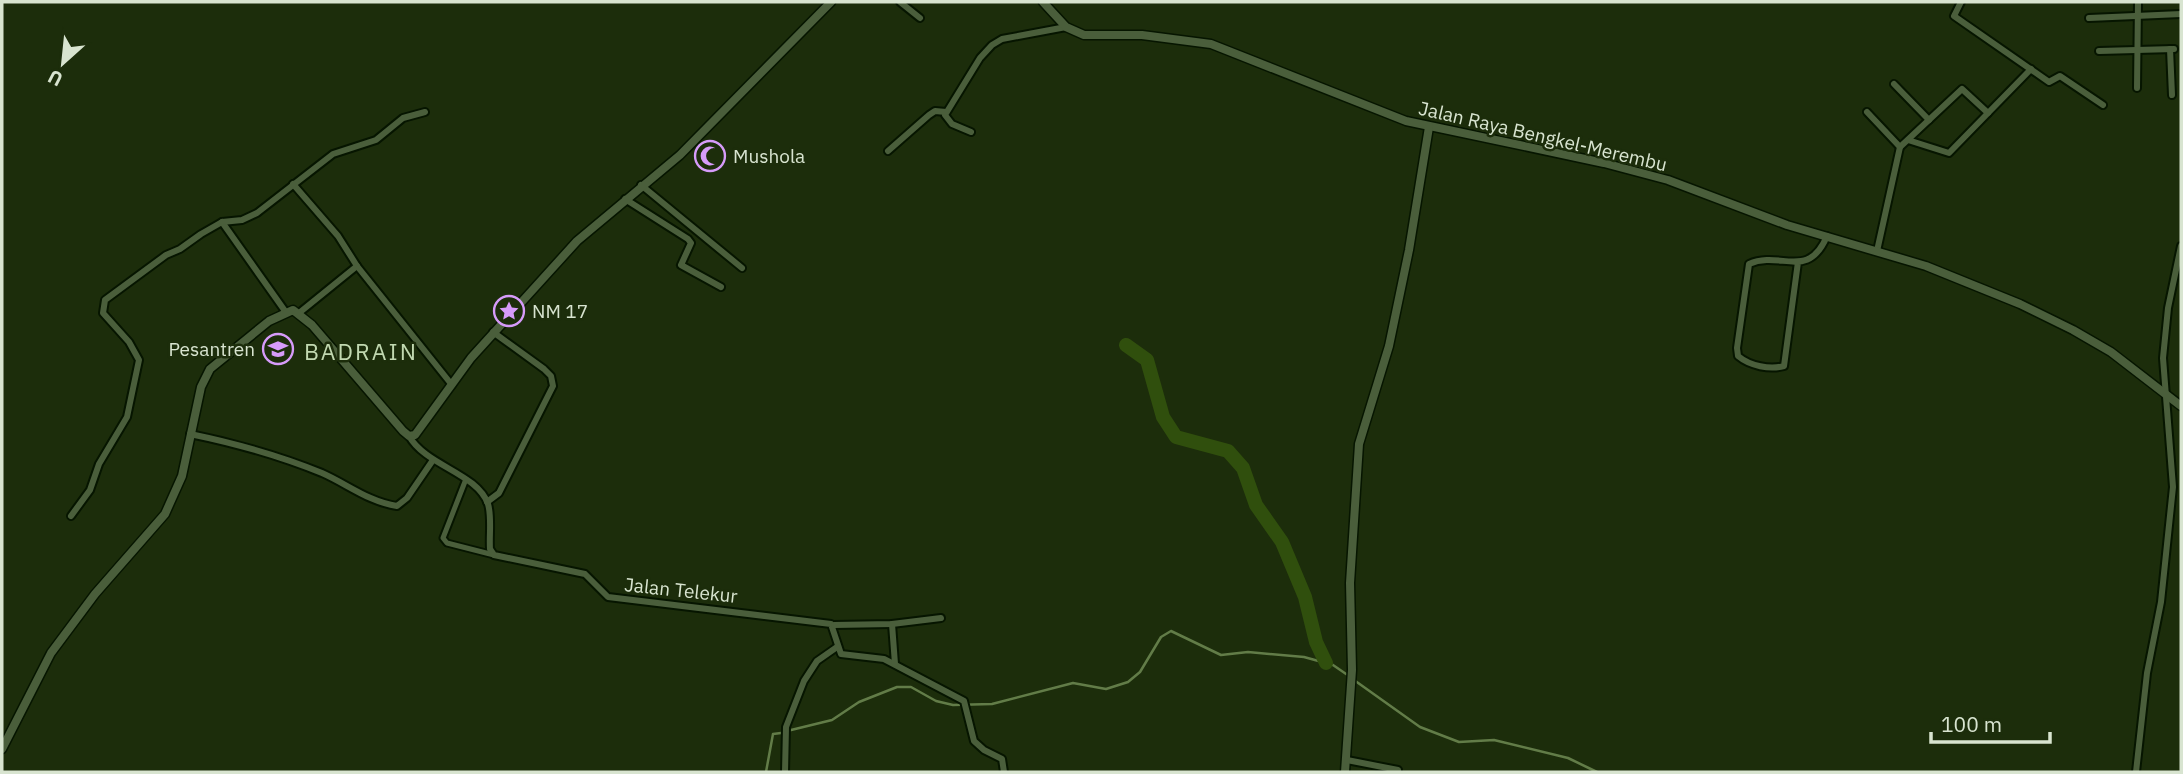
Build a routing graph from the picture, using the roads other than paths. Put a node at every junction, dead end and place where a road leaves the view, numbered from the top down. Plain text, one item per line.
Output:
1 (831, 2) edge
2 (900, 2) edge
3 (1043, 2) edge
4 (1961, 2) edge
5 (2138, 2) edge
6 (2181, 14) edge
7 (2138, 17) junction
8 (920, 18) dead end
9 (2089, 18) dead end
10 (1066, 27) junction
11 (2140, 49) junction
12 (2099, 51) dead end
13 (2031, 69) junction
14 (1894, 85) dead end
15 (2137, 88) dead end
16 (2172, 95) dead end
17 (2103, 105) dead end
18 (425, 112) dead end
19 (946, 112) junction
20 (1867, 112) dead end
21 (1988, 113) junction
22 (1929, 120) junction
23 (1429, 127) junction
24 (971, 132) dead end
25 (1908, 139) junction
26 (1900, 147) junction
27 (888, 151) dead end
28 (293, 184) junction
29 (641, 186) junction
30 (625, 199) junction
31 (222, 222) junction
32 (1827, 236) junction
33 (2181, 246) edge
34 (1877, 251) junction
35 (1798, 262) junction
36 (357, 266) junction
37 (742, 268) dead end
38 (721, 287) dead end
39 (285, 311) junction
40 (299, 313) junction
41 (493, 332) junction
42 (452, 385) junction
43 (2165, 392) junction
44 (2181, 406) edge
45 (190, 434) junction
46 (409, 436) junction
47 (433, 460) junction
48 (466, 480) junction
49 (487, 502) junction
50 (71, 516) dead end
51 (494, 555) junction
52 (941, 618) dead end
53 (892, 624) junction
54 (834, 625) junction
55 (837, 647) junction
56 (895, 664) junction
57 (2, 749) edge
58 (1347, 761) junction
59 (1398, 771) edge
60 (785, 772) edge
61 (1004, 772) edge
62 (1345, 772) edge
63 (2136, 772) edge

1 - 29 street
2 - 8 street
3 - 10 street
4 - 13 street
5 - 7 street
6 - 7 street
7 - 9 street
7 - 11 street
10 - 19 street
10 - 23 street, Jalan Raya Bengkel-Merembu
11 - 12 street
11 - 15 street
11 - 16 street
13 - 17 street
13 - 21 street
14 - 22 street
18 - 28 street
19 - 24 street
19 - 27 street
20 - 26 street
21 - 22 street
21 - 25 street
22 - 25 street
23 - 32 street, Jalan Raya Bengkel-Merembu
23 - 58 street
25 - 26 street
26 - 34 street
28 - 31 street
28 - 36 street
29 - 30 street
29 - 37 street
30 - 38 street
30 - 41 street
31 - 39 street
31 - 50 street
32 - 34 street, Jalan Raya Bengkel-Merembu
32 - 35 street
33 - 43 street
34 - 43 street, Jalan Raya Bengkel-Merembu
35 - 35 street
36 - 40 street
36 - 42 street
39 - 40 street
39 - 45 street
40 - 46 street
41 - 42 street
41 - 49 street
42 - 46 street
43 - 44 street, Jalan Raya Bengkel-Merembu
43 - 63 street
45 - 47 street
45 - 57 street
46 - 47 street
47 - 48 street
48 - 49 street
48 - 51 street
49 - 51 street
51 - 54 street, Jalan Telekur
52 - 53 street, Jalan Telekur
53 - 54 street, Jalan Telekur
53 - 56 street
54 - 55 street
55 - 56 street
55 - 60 street
56 - 61 street
58 - 59 street
58 - 62 street

